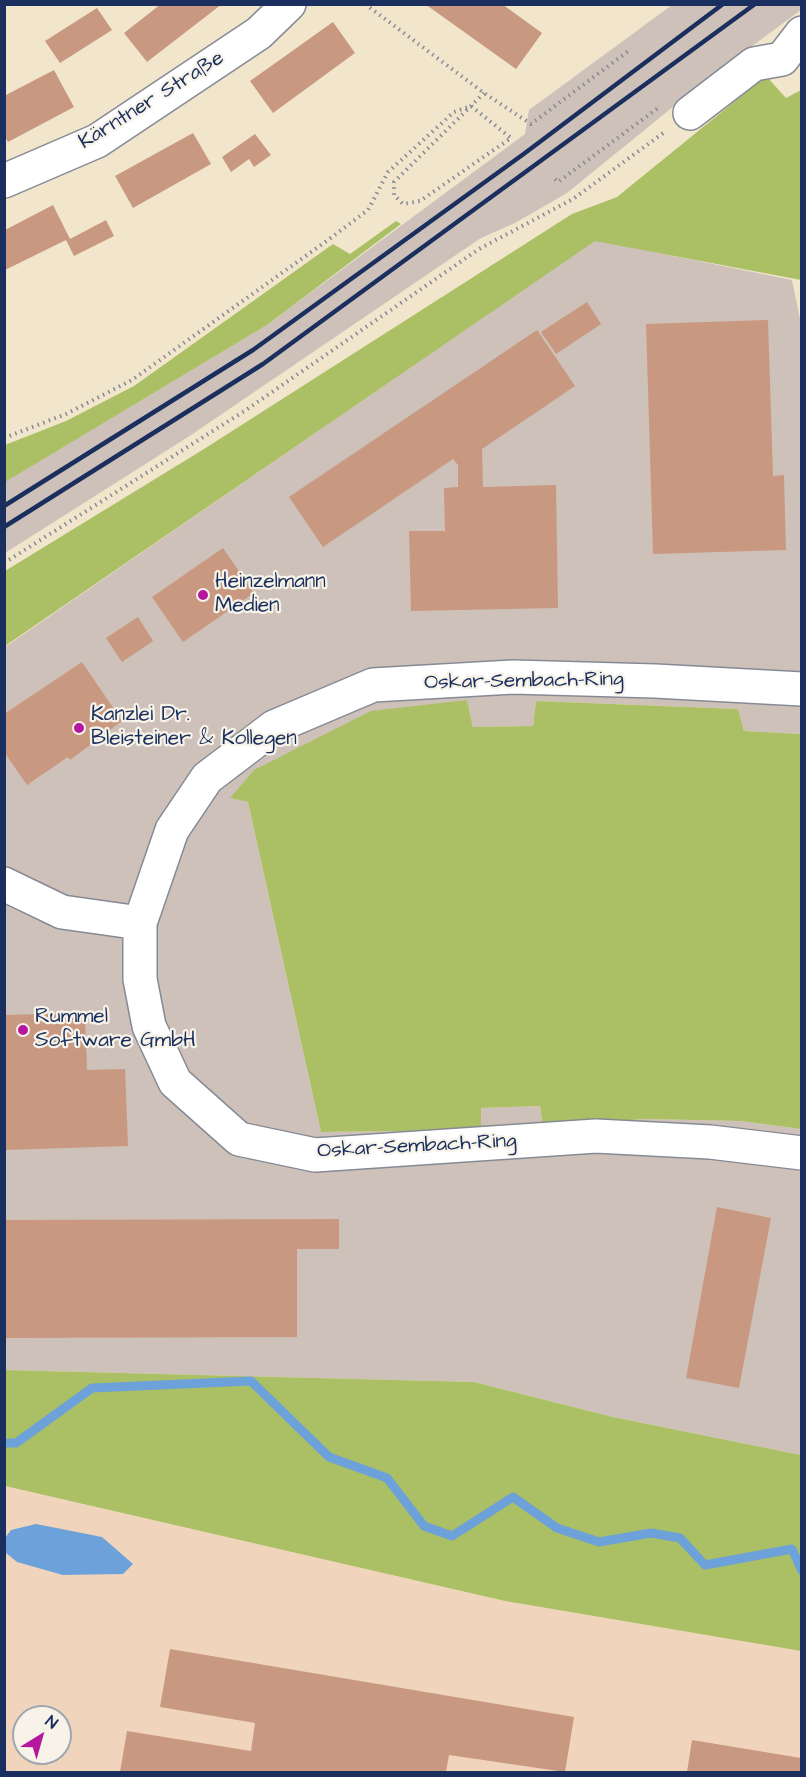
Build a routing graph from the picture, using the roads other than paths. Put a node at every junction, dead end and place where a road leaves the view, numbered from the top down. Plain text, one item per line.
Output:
1 (289, 4) edge
2 (801, 33) edge
3 (690, 113) road end
4 (4, 181) edge
5 (801, 689) edge
6 (4, 884) edge
7 (140, 923) junction
8 (801, 1154) edge

1 - 4 street, Kärntner Straße
2 - 3 street
5 - 7 street, Oskar-Sembach-Ring
6 - 7 street
7 - 8 street, Oskar-Sembach-Ring

